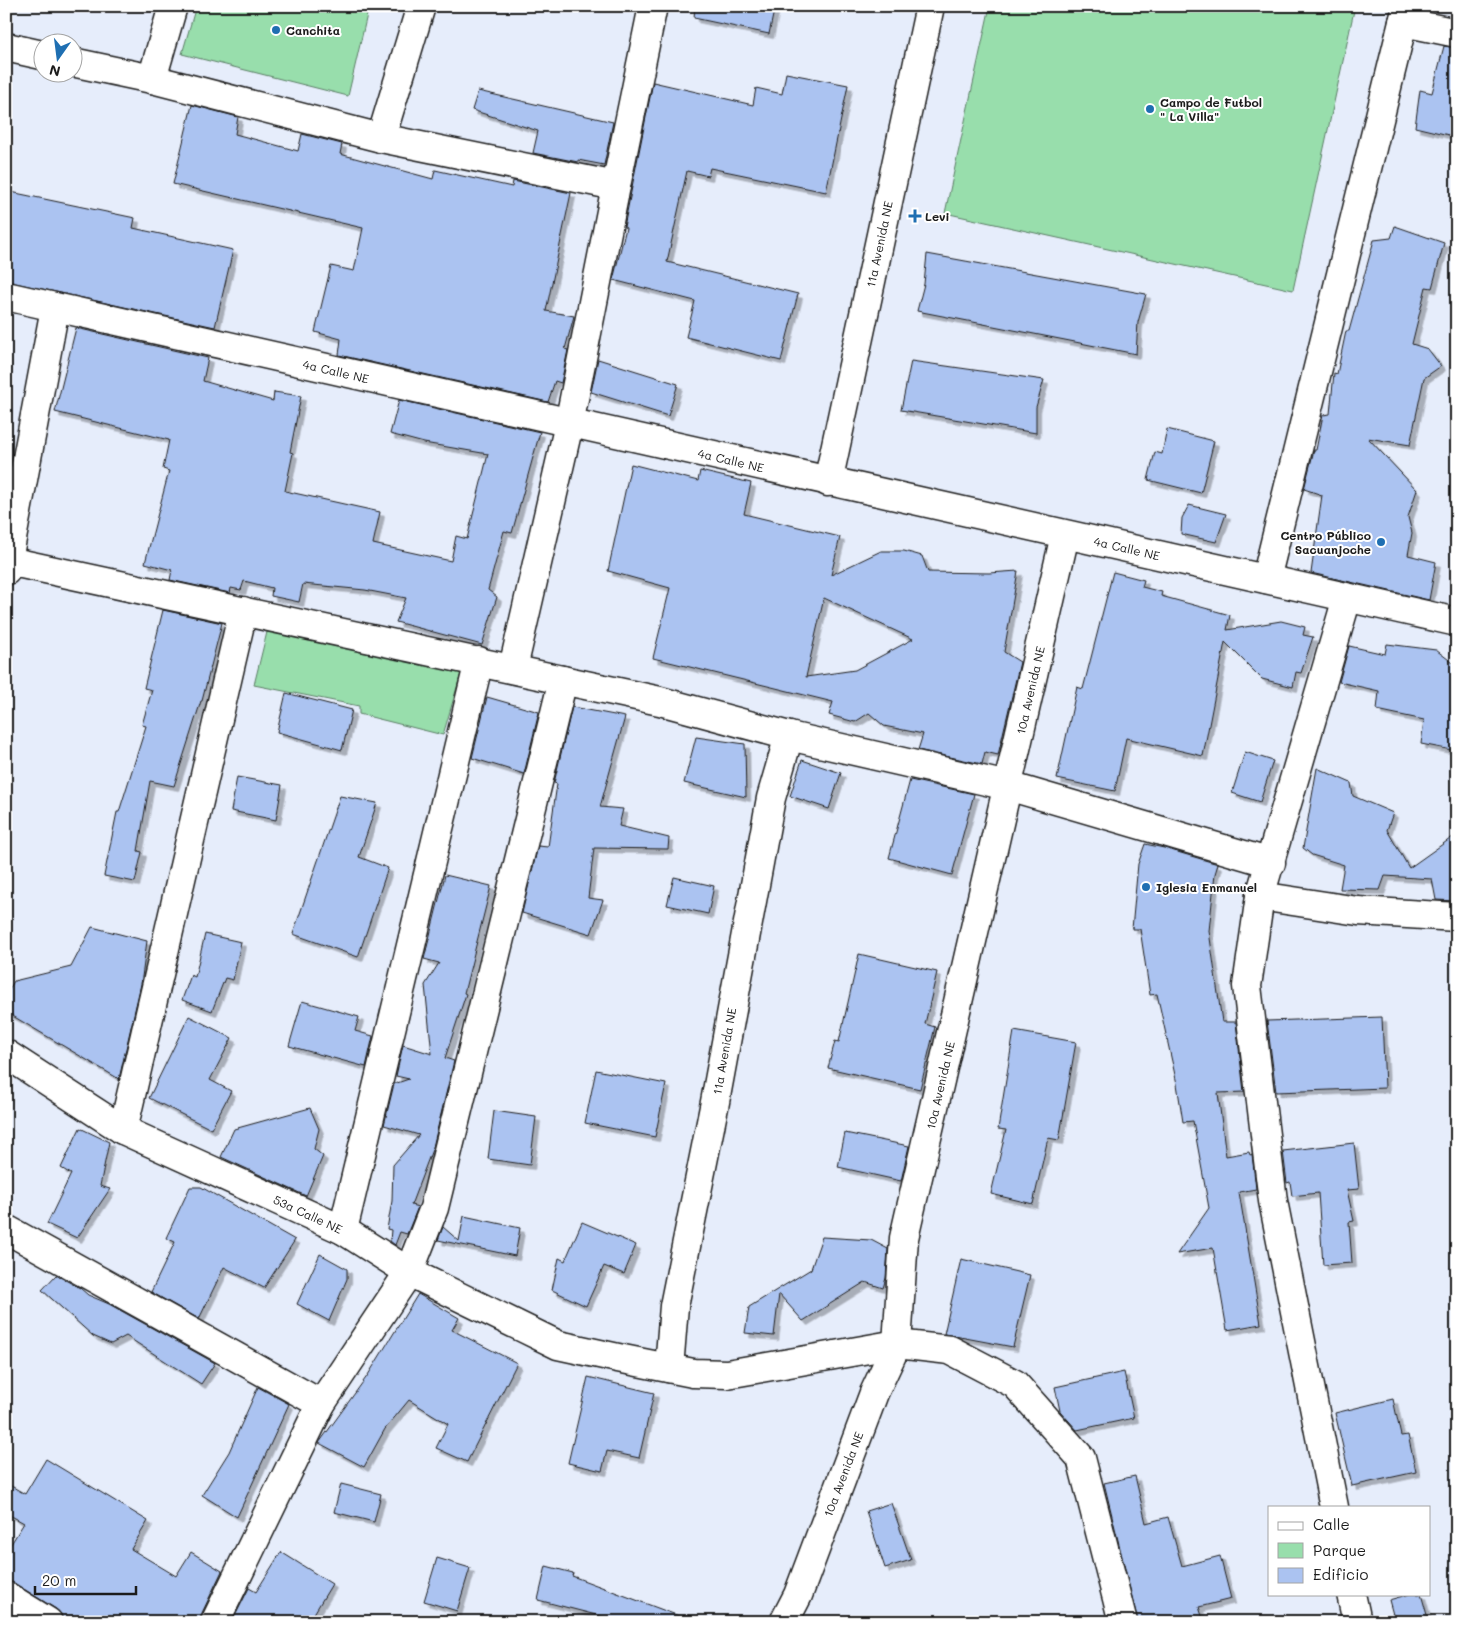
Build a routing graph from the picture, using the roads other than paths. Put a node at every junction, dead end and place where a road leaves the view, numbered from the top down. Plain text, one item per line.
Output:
1 (173, 6) edge
2 (421, 6) edge
3 (653, 6) edge
4 (930, 6) edge
5 (1405, 14) edge
6 (1457, 33) edge
7 (6, 47) edge
8 (32, 53) edge
9 (82, 64) edge
10 (152, 78) junction
11 (381, 138) junction
12 (616, 186) junction
13 (6, 296) edge
14 (56, 308) junction
15 (570, 424) junction
16 (828, 482) junction
17 (1066, 535) junction
18 (7, 566) edge
19 (1266, 579) junction
20 (1347, 598) junction
21 (243, 611) junction
22 (1457, 622) edge
23 (479, 661) junction
24 (512, 668) junction
25 (563, 680) junction
26 (789, 736) junction
27 (1008, 786) junction
28 (1271, 863) junction
29 (1260, 896) junction
30 (1457, 917) edge
31 (6, 1054) edge
32 (123, 1130) junction
33 (6, 1229) edge
34 (343, 1230) junction
35 (409, 1272) junction
36 (897, 1344) junction
37 (669, 1368) junction
38 (321, 1404) junction
39 (1334, 1506) edge
40 (6, 1596) edge
41 (1352, 1596) edge
42 (48, 1622) edge
43 (215, 1622) edge
44 (784, 1622) edge
45 (1123, 1622) edge
46 (1357, 1622) edge

1 - 10 street
2 - 11 street
3 - 12 street
4 - 16 street, 11a Avenida NE
5 - 6 street
5 - 19 street
7 - 8 street
9 - 10 street
10 - 11 street
11 - 12 street
12 - 15 street
13 - 14 street, 4a Calle NE
14 - 15 street, 4a Calle NE
14 - 18 street
15 - 16 street, 4a Calle NE
15 - 24 street
16 - 17 street, 4a Calle NE
17 - 19 street, 4a Calle NE
17 - 27 street, 10a Avenida NE
18 - 21 street
19 - 20 street, 4a Calle NE
20 - 22 street, 4a Calle NE
20 - 28 street
21 - 23 street
21 - 32 street
23 - 24 street
23 - 34 street
24 - 25 street
25 - 26 street
25 - 35 street
26 - 27 street
26 - 37 street, 11a Avenida NE
27 - 28 street
27 - 36 street, 10a Avenida NE
28 - 29 street
29 - 30 street
29 - 39 street
31 - 32 street, 53a Calle NE
32 - 34 street, 53a Calle NE
33 - 38 street
34 - 35 street, 53a Calle NE
35 - 37 street, 53a Calle NE
35 - 38 street
36 - 37 street, 53a Calle NE
36 - 44 street, 10a Avenida NE
36 - 45 street, 53a Calle NE
38 - 43 street
40 - 42 street
41 - 46 street

